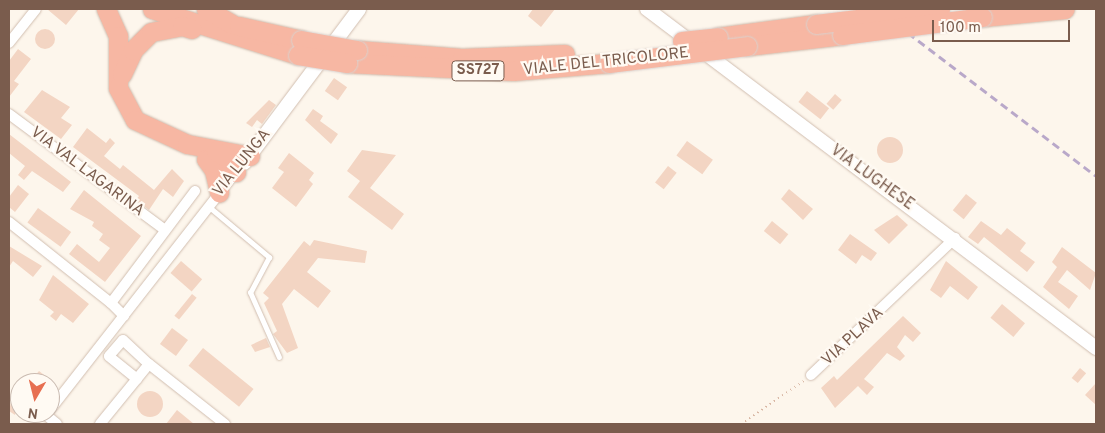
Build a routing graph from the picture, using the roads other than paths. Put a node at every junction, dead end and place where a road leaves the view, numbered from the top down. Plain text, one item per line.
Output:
1 (36, 9) edge
2 (106, 9) edge
3 (152, 9) edge
4 (186, 9) edge
5 (206, 9) edge
6 (359, 9) edge
7 (646, 9) edge
8 (940, 9) edge
9 (1065, 9) edge
10 (230, 30) junction
11 (9, 43) edge
12 (608, 57) junction
13 (118, 88) junction
14 (9, 114) edge
15 (211, 155) junction
16 (250, 156) junction
17 (236, 172) junction
18 (196, 191) dead end
19 (213, 199) junction
20 (9, 222) edge
21 (165, 230) junction
22 (955, 238) junction
23 (111, 303) junction
24 (124, 316) junction
25 (1096, 348) edge
26 (278, 357) dead end
27 (150, 364) junction
28 (811, 375) road end
29 (137, 379) junction
30 (60, 398) edge
31 (100, 424) edge
32 (225, 424) edge

1 - 11 street
2 - 13 highway
3 - 10 highway, VIALE DEL TRICOLORE / SS727
4 - 10 highway, VIALE DEL TRICOLORE / SS727
5 - 10 highway
6 - 16 main road, VIA LUNGA
7 - 22 main road, VIA LUGHESE
8 - 12 highway, VIALE DEL TRICOLORE / SS727, bridge
9 - 12 highway, VIALE DEL TRICOLORE / SS727, bridge
10 - 12 highway, VIALE DEL TRICOLORE / SS727, bridge
10 - 13 highway
13 - 15 highway
14 - 21 street, VIA VAL LAGARINA
15 - 16 highway
15 - 17 highway
15 - 19 highway
16 - 17 main road, VIA LUNGA
17 - 19 street, VIA LUNGA
18 - 21 street, VIA LUNGA
19 - 24 street, VIA LUNGA
19 - 26 lane
20 - 23 street
21 - 23 street, VIA LUNGA
22 - 25 main road, VIA LUGHESE
22 - 28 street, VIA PLAVA
23 - 24 street
24 - 30 street, VIA LUNGA
27 - 29 street
27 - 29 street
27 - 32 street
29 - 31 street

